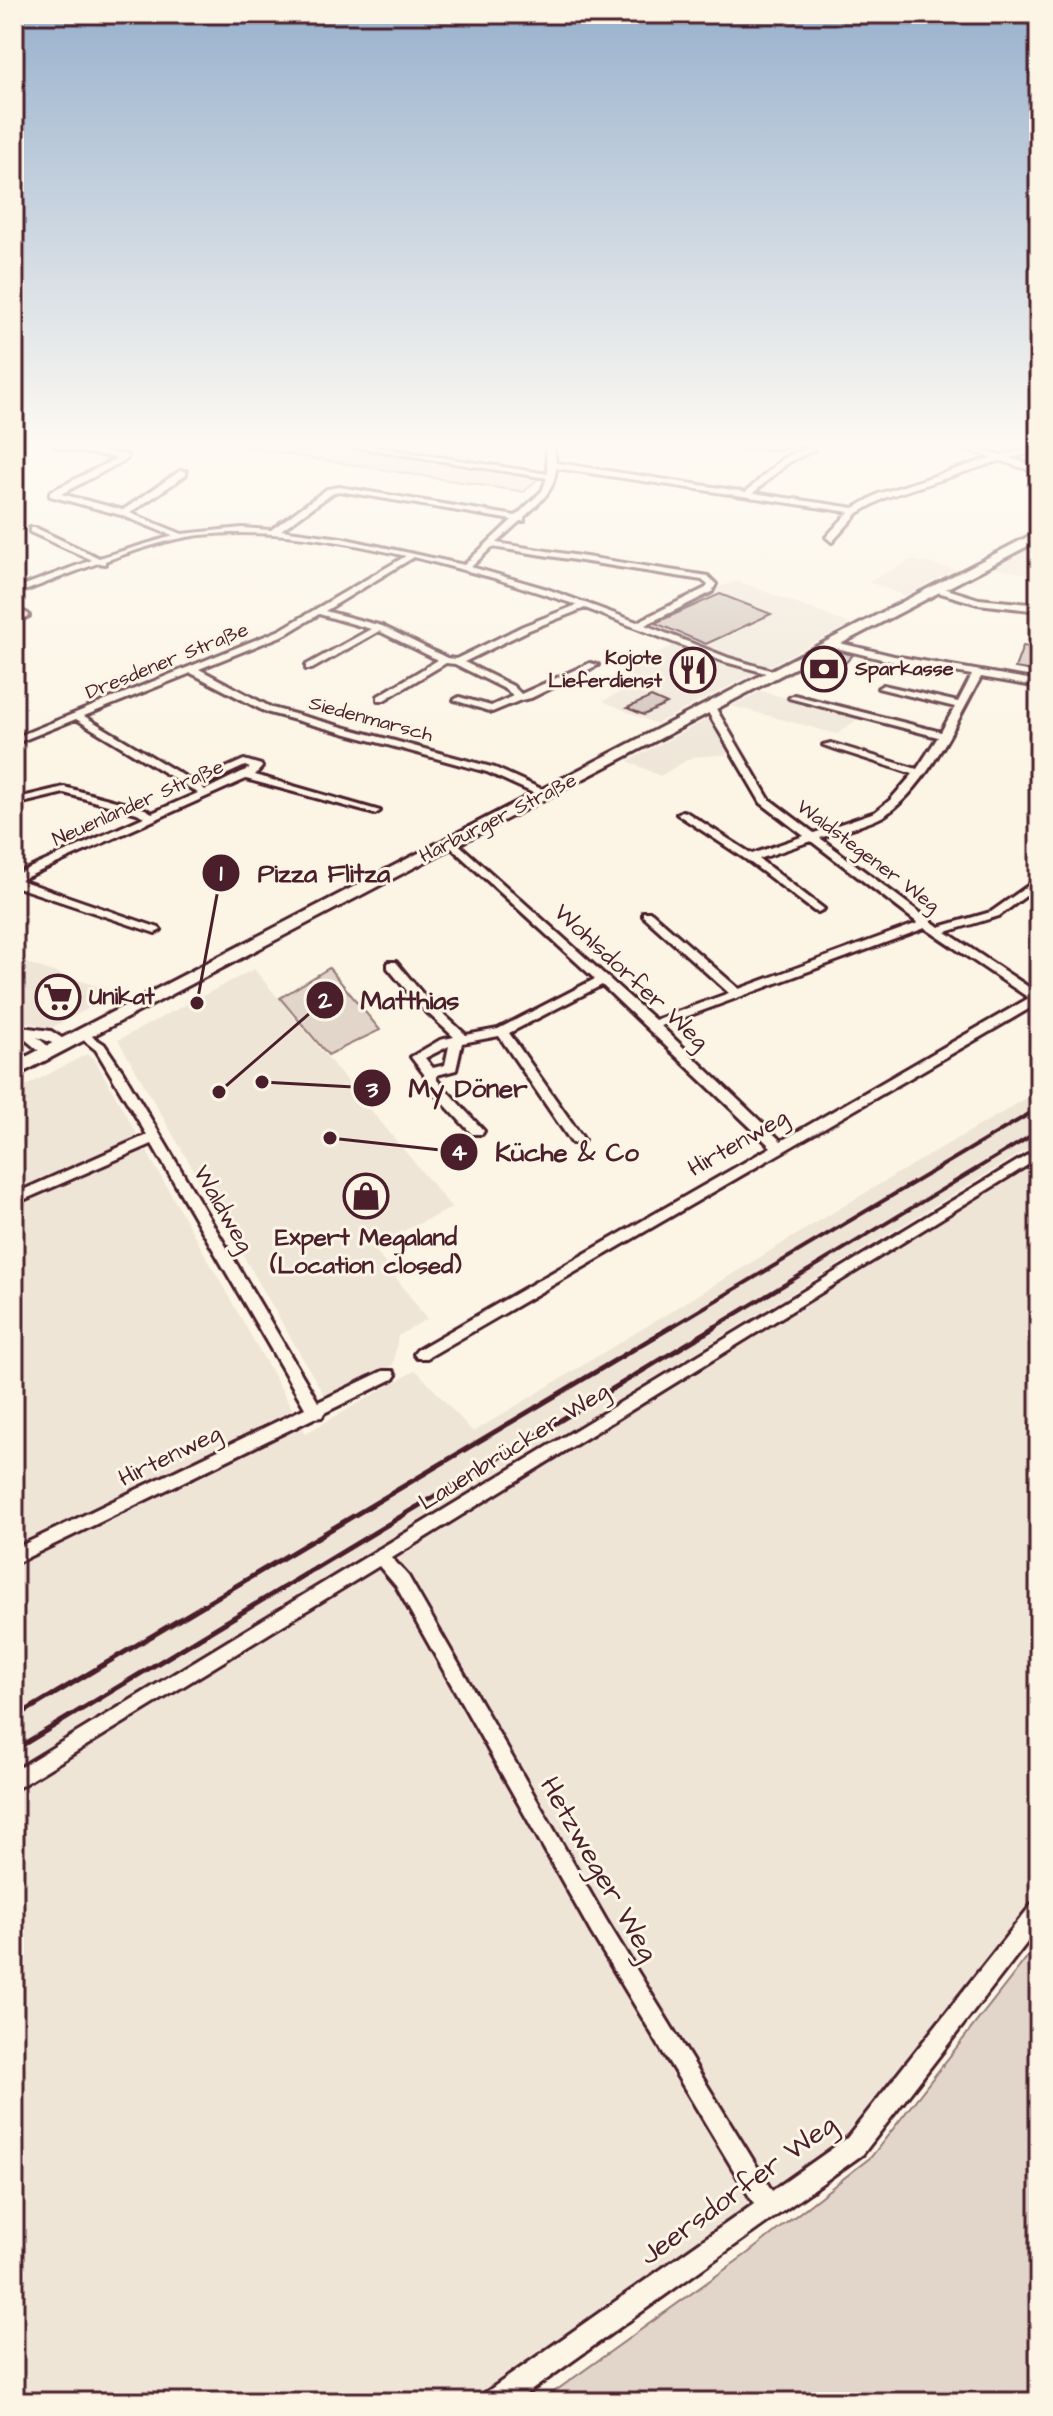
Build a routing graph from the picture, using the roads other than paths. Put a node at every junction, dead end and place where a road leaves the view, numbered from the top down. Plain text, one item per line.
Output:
1 (86, 555) edge
2 (124, 555) edge
3 (403, 555) edge
4 (481, 555) edge
5 (555, 555) edge
6 (1006, 555) edge
7 (411, 556) junction
8 (102, 562) junction
9 (464, 569) junction
10 (14, 583) edge
11 (25, 588) junction
12 (937, 589) junction
13 (14, 592) edge
14 (585, 605) junction
15 (1039, 608) edge
16 (14, 610) edge
17 (321, 612) junction
18 (14, 620) edge
19 (637, 625) junction
20 (379, 628) junction
21 (831, 644) junction
22 (445, 660) junction
23 (457, 662) junction
24 (593, 665) dead end
25 (309, 667) dead end
26 (193, 670) junction
27 (978, 673) junction
28 (768, 677) junction
29 (1039, 684) edge
30 (883, 688) dead end
31 (519, 697) junction
32 (381, 698) dead end
33 (794, 698) dead end
34 (459, 700) dead end
35 (961, 705) junction
36 (710, 707) junction
37 (77, 716) junction
38 (942, 735) junction
39 (14, 741) edge
40 (828, 745) dead end
41 (917, 772) junction
42 (244, 775) junction
43 (194, 786) junction
44 (204, 793) junction
45 (544, 794) junction
46 (14, 802) edge
47 (375, 811) dead end
48 (682, 814) dead end
49 (151, 817) junction
50 (815, 837) junction
51 (450, 842) junction
52 (751, 858) junction
53 (14, 880) edge
54 (1039, 881) edge
55 (818, 909) dead end
56 (647, 914) dead end
57 (926, 924) junction
58 (155, 930) dead end
59 (938, 931) junction
60 (392, 965) dead end
61 (603, 980) junction
62 (737, 993) junction
63 (1038, 999) edge
64 (653, 1025) junction
65 (19, 1032) edge
66 (502, 1032) junction
67 (460, 1040) junction
68 (65, 1043) junction
69 (14, 1071) edge
70 (430, 1073) junction
71 (477, 1131) dead end
72 (155, 1137) junction
73 (577, 1140) dead end
74 (779, 1147) junction
75 (1039, 1152) edge
76 (14, 1199) edge
77 (422, 1354) dead end
78 (388, 1375) dead end
79 (316, 1413) junction
80 (14, 1557) edge
81 (382, 1558) junction
82 (14, 1781) edge
83 (1039, 1911) edge
84 (769, 2207) junction
85 (494, 2402) edge

1 - 8 street
2 - 8 street
3 - 7 street
4 - 9 street
5 - 19 street
6 - 12 main road, Harburger Straße
7 - 9 street
7 - 17 street, Dresdener Straße
8 - 11 street
9 - 14 street
10 - 11 street
11 - 13 street
12 - 15 street
12 - 21 main road, Harburger Straße
14 - 19 street
14 - 23 street
16 - 18 street
17 - 20 street
17 - 26 street, Dresdener Straße
19 - 28 street
20 - 22 street
20 - 25 street
21 - 27 street
21 - 28 main road, Harburger Straße
22 - 23 street
22 - 32 street
23 - 31 street
24 - 31 street
26 - 37 street, Dresdener Straße
26 - 45 street, Siedenmarsch
27 - 29 street
27 - 35 street
28 - 36 main road, Harburger Straße
30 - 35 street
31 - 34 street
33 - 38 street
35 - 38 street
36 - 45 main road, Harburger Straße
36 - 50 street, Waldstegener Weg
37 - 39 street, Dresdener Straße
37 - 43 street
38 - 41 street
40 - 41 street
41 - 50 street
42 - 43 street, Neuenlander Straße
42 - 44 street, Neuenlander Straße
42 - 47 street
43 - 44 street
44 - 49 street, Neuenlander Straße
45 - 51 main road, Harburger Straße
46 - 49 street
48 - 52 street
49 - 53 street, Neuenlander Straße
50 - 52 street
50 - 57 street, Waldstegener Weg
51 - 61 street, Wohlsdorfer Weg
51 - 68 main road, Harburger Straße
52 - 55 street
53 - 58 street
54 - 59 street
56 - 62 street
57 - 59 street, Waldstegener Weg
57 - 62 street
59 - 63 street, Waldstegener Weg
60 - 67 street
61 - 64 street, Wohlsdorfer Weg
61 - 66 street
62 - 64 street
63 - 74 street, Hirtenweg
64 - 74 street, Wohlsdorfer Weg
65 - 68 street, Waldweg
66 - 67 street
66 - 73 street
67 - 70 street
67 - 70 street
68 - 69 main road, Harburger Straße
68 - 72 street, Waldweg
70 - 71 street
72 - 76 street
72 - 79 street, Waldweg
74 - 77 street, Hirtenweg
75 - 81 street, Lauenbrücker Weg
78 - 79 street, Hirtenweg
79 - 80 street, Hirtenweg
81 - 82 street, Lauenbrücker Weg
81 - 84 street, Hetzweger Weg
83 - 84 street, Jeersdorfer Weg
84 - 85 street, Jeersdorfer Weg

